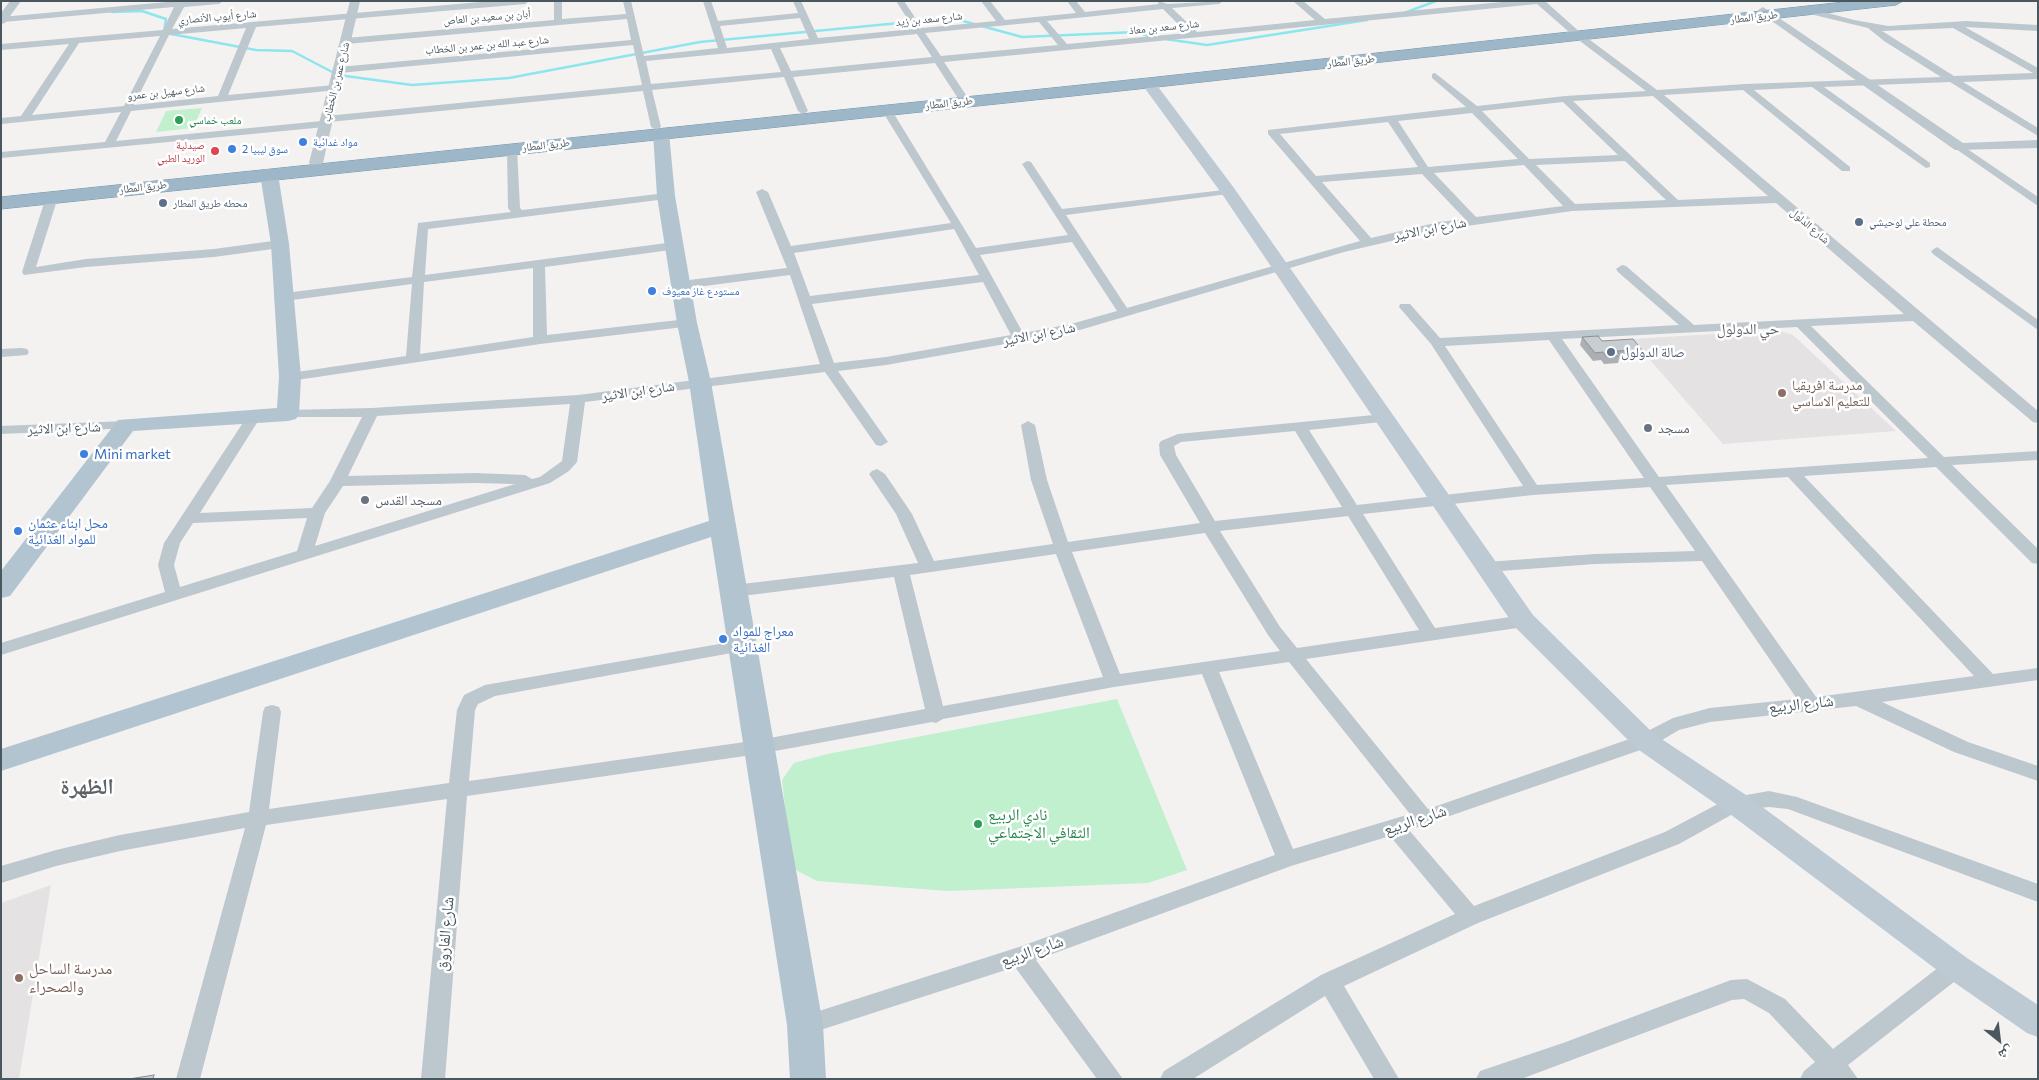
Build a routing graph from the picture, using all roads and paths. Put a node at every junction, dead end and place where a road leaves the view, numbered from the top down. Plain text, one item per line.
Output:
1 (98, 1) edge
2 (219, 1) edge
3 (356, 1) edge
4 (525, 1) edge
5 (558, 1) edge
6 (627, 1) edge
7 (707, 1) edge
8 (798, 1) edge
9 (900, 1) edge
10 (986, 1) edge
11 (1071, 1) edge
12 (1219, 1) edge
13 (1297, 1) edge
14 (1540, 1) edge
15 (1896, 1) edge
16 (181, 3) edge
17 (1163, 4) edge
18 (1839, 4) edge
19 (1809, 11) junction
20 (6, 12) edge
21 (92, 12) junction
22 (1766, 13) junction
23 (804, 15) junction
24 (1082, 15) junction
25 (630, 16) junction
26 (351, 17) junction
27 (1041, 19) junction
28 (558, 22) junction
29 (1324, 22) junction
30 (1003, 23) junction
31 (715, 24) junction
32 (252, 25) junction
33 (1955, 25) junction
34 (1870, 26) junction
35 (2038, 28) edge
36 (919, 31) junction
37 (164, 33) junction
38 (1577, 34) junction
39 (1195, 35) junction
40 (76, 40) junction
41 (346, 41) junction
42 (636, 42) junction
43 (815, 42) junction
44 (775, 46) junction
45 (1, 47) edge
46 (1065, 48) junction
47 (723, 51) junction
48 (640, 59) junction
49 (938, 60) junction
50 (339, 70) junction
51 (2038, 72) edge
52 (788, 75) junction
53 (1435, 76) dead end
54 (2038, 76) edge
55 (1952, 80) junction
56 (1148, 83) junction
57 (1867, 84) junction
58 (1815, 85) junction
59 (334, 88) junction
60 (648, 88) junction
61 (1744, 88) junction
62 (1655, 93) junction
63 (962, 98) junction
64 (222, 99) junction
65 (1565, 99) junction
66 (129, 108) junction
67 (1473, 108) junction
68 (886, 109) junction
69 (803, 111) junction
70 (24, 118) junction
71 (1391, 118) junction
72 (1, 121) edge
73 (326, 121) junction
74 (660, 130) junction
75 (2038, 133) edge
76 (2038, 144) edge
77 (109, 145) junction
78 (1960, 147) junction
79 (512, 148) junction
80 (1, 155) edge
81 (1628, 158) junction
82 (1526, 162) junction
83 (316, 163) junction
84 (1026, 164) dead end
85 (1926, 165) dead end
86 (294, 168) junction
87 (1846, 169) dead end
88 (1425, 170) junction
89 (269, 174) junction
90 (1316, 179) junction
91 (1228, 191) junction
92 (762, 192) dead end
93 (1, 196) edge
94 (666, 196) junction
95 (52, 197) junction
96 (1780, 199) junction
97 (1, 203) edge
98 (1676, 204) junction
99 (2038, 204) edge
100 (1572, 208) junction
101 (518, 213) junction
102 (1057, 213) junction
103 (1472, 220) junction
104 (958, 226) junction
105 (1073, 238) junction
106 (1368, 242) junction
107 (280, 244) junction
108 (674, 246) junction
109 (787, 250) junction
110 (972, 252) junction
111 (1937, 252) dead end
112 (539, 265) junction
113 (1280, 267) junction
114 (1622, 269) dead end
115 (794, 271) junction
116 (986, 278) junction
117 (420, 280) junction
118 (681, 285) junction
119 (284, 297) junction
120 (804, 301) junction
121 (1405, 307) dead end
122 (2013, 307) junction
123 (2038, 308) edge
124 (1125, 314) junction
125 (1916, 317) junction
126 (687, 323) junction
127 (1801, 324) junction
128 (2038, 326) edge
129 (1691, 330) junction
130 (1553, 336) junction
131 (1019, 338) junction
132 (540, 340) junction
133 (1436, 342) junction
134 (1, 352) edge
135 (22, 352) dead end
136 (413, 359) junction
137 (828, 366) junction
138 (290, 377) junction
139 (700, 382) junction
140 (578, 399) junction
141 (372, 412) junction
142 (288, 414) junction
143 (253, 418) junction
144 (1384, 418) junction
145 (2038, 419) edge
146 (126, 425) junction
147 (1028, 425) dead end
148 (1298, 426) junction
149 (1, 430) edge
150 (881, 442) dead end
151 (2038, 455) edge
152 (1940, 463) junction
153 (1792, 472) junction
154 (877, 474) dead end
155 (545, 480) junction
156 (1654, 480) junction
157 (338, 481) junction
158 (1533, 490) junction
159 (1440, 500) junction
160 (1352, 510) junction
161 (317, 513) junction
162 (187, 518) junction
163 (721, 520) junction
164 (1210, 527) junction
165 (1062, 548) junction
166 (305, 553) junction
167 (1707, 556) junction
168 (2038, 559) edge
169 (928, 567) junction
170 (1487, 568) junction
171 (901, 571) junction
172 (1, 590) edge
173 (734, 591) junction
174 (174, 595) junction
175 (1524, 621) junction
176 (1431, 635) junction
177 (742, 646) junction
178 (1, 649) edge
179 (1293, 655) junction
180 (1208, 667) junction
181 (2038, 674) edge
182 (1114, 681) junction
183 (1989, 681) junction
184 (1858, 699) junction
185 (1810, 702) junction
186 (272, 712) dead end
187 (936, 716) junction
188 (1645, 741) junction
189 (1, 742) edge
190 (759, 747) junction
191 (1, 760) edge
192 (2038, 774) edge
193 (458, 790) junction
194 (1736, 803) junction
195 (258, 818) junction
196 (1424, 818) junction
197 (1394, 827) junction
198 (1287, 860) junction
199 (1, 875) edge
200 (2038, 893) edge
201 (1470, 917) junction
202 (1020, 956) junction
203 (1956, 968) junction
204 (1329, 982) junction
205 (2038, 1023) edge
206 (805, 1025) junction
207 (1829, 1074) edge
208 (188, 1079) edge
209 (433, 1079) edge
210 (808, 1079) edge
211 (1111, 1079) edge
212 (1172, 1079) edge
213 (1388, 1079) edge
214 (1488, 1079) edge

1 - 21 street
2 - 16 street
3 - 26 street, شارع عمر بن الخطاب
4 - 26 street, شارع أيوب الأنصاري
5 - 28 street
6 - 25 street
7 - 31 street
8 - 23 street
9 - 36 street
10 - 30 street
11 - 24 street
12 - 17 street, شارع سعد بن زيد
13 - 29 street
14 - 29 street, شارع سعد بن معاذ
14 - 38 street, شارع الدلول
15 - 18 highway, طريق المطار
16 - 21 street
16 - 37 street
17 - 24 street, شارع سعد بن زيد
17 - 39 street
18 - 19 highway, طريق المطار
18 - 22 highway, طريق المطار
19 - 22 highway, طريق المطار
19 - 34 street
20 - 21 street
22 - 38 highway, طريق المطار
22 - 57 street
23 - 31 street
23 - 43 street
24 - 27 street, شارع سعد بن زيد
25 - 28 street, أبان بن سعيد بن العاص
25 - 42 street
26 - 32 street, شارع أيوب الأنصاري
26 - 41 street, شارع عمر بن الخطاب
27 - 30 street, شارع سعد بن زيد
27 - 46 street
28 - 41 street, أبان بن سعيد بن العاص
29 - 39 street, شارع سعد بن معاذ
30 - 36 street, شارع سعد بن زيد
31 - 47 street
32 - 37 street, شارع أيوب الأنصاري
32 - 64 street
33 - 34 street
33 - 35 street
33 - 51 street
34 - 55 street
36 - 43 street, شارع سعد بن زيد
36 - 49 street
37 - 40 street, شارع أيوب الأنصاري
37 - 66 street
38 - 56 highway, طريق المطار
38 - 62 street, شارع الدلول
38 - 63 highway, طريق المطار
39 - 46 street, شارع سعد بن معاذ
40 - 45 street, شارع أيوب الأنصاري
40 - 70 street
41 - 50 street, شارع عمر بن الخطاب
42 - 48 street
42 - 50 street, شارع عبد الله بن عمر بن الخطاب
43 - 44 street, شارع سعد بن زيد
44 - 47 street, شارع سعد بن زيد
44 - 52 street
46 - 49 street, شارع سعد بن معاذ
47 - 48 street, شارع سعد بن زيد
48 - 60 street
49 - 52 street, شارع سعد بن معاذ
49 - 63 street
50 - 59 street, شارع عمر بن الخطاب
52 - 60 street, شارع سعد بن معاذ
52 - 69 street
53 - 67 street
54 - 55 street
55 - 57 street
55 - 75 street
56 - 63 highway, طريق المطار
56 - 91 main road
57 - 58 street
57 - 78 street
58 - 61 street
58 - 85 street
59 - 64 street, شارع سهيل بن عمرو
59 - 73 street, شارع عمر بن الخطاب
60 - 73 street, شارع سعد بن معاذ
60 - 74 street
61 - 62 street
61 - 87 street
62 - 65 street
62 - 96 street, شارع الدلول
63 - 68 highway, طريق المطار
63 - 69 highway, طريق المطار
64 - 66 street, شارع سهيل بن عمرو
65 - 67 street
65 - 81 street
66 - 70 street, شارع سهيل بن عمرو
66 - 77 street
67 - 71 street
67 - 82 street
68 - 74 highway, طريق المطار
68 - 104 street
69 - 74 highway, طريق المطار
70 - 72 street, شارع سهيل بن عمرو
71 - 88 street
71 - 90 street
73 - 77 street
73 - 83 street, شارع عمر بن الخطاب
74 - 79 highway, طريق المطار
74 - 83 highway, طريق المطار
74 - 94 main road
76 - 78 street
77 - 80 street
78 - 99 street
79 - 86 highway, طريق المطار
79 - 101 street
81 - 82 street
81 - 98 street
82 - 88 street
82 - 100 street
83 - 86 highway, طريق المطار
84 - 102 street
86 - 89 highway, طريق المطار
86 - 93 highway, طريق المطار
88 - 90 street
88 - 103 street
89 - 95 highway, طريق المطار
89 - 107 main road
90 - 106 street
91 - 102 street
91 - 113 main road
92 - 109 street
94 - 101 street
94 - 108 main road
95 - 97 highway, طريق المطار
95 - 107 street
96 - 98 street, شارع ابن الاثير
96 - 125 street, شارع الدلول
98 - 100 street, شارع ابن الاثير
100 - 103 street, شارع ابن الاثير
101 - 117 street
102 - 105 street
103 - 106 street, شارع ابن الاثير
104 - 109 street
104 - 110 street
105 - 110 street
105 - 124 street
106 - 113 street, شارع ابن الاثير
107 - 119 main road
108 - 112 street
108 - 118 main road
109 - 115 street
110 - 116 street
111 - 122 street
112 - 117 street
112 - 132 street
113 - 124 street, شارع ابن الاثير
113 - 144 main road
114 - 129 street
115 - 118 street
115 - 120 street
116 - 120 street
116 - 131 street
117 - 119 street
117 - 136 street
118 - 126 main road
119 - 138 main road
120 - 137 street
121 - 133 street
122 - 123 street
122 - 128 street
124 - 131 street, شارع ابن الاثير
125 - 127 street
125 - 145 street, شارع الدلول
126 - 132 street
126 - 139 main road
127 - 129 street
127 - 152 street
129 - 130 street
130 - 133 street
130 - 156 street
131 - 137 street, شارع ابن الاثير
132 - 136 street
133 - 158 street
134 - 135 street
136 - 138 street
137 - 139 street, شارع ابن الاثير
137 - 150 street
138 - 142 main road
139 - 140 street, شارع ابن الاثير
139 - 163 main road
140 - 141 street, شارع ابن الاثير
140 - 155 street
141 - 142 street, شارع ابن الاثير
141 - 157 street
142 - 143 main road
143 - 146 main road
143 - 162 street
144 - 148 street
144 - 159 main road
146 - 149 street, شارع ابن الاثير
146 - 172 main road
147 - 165 street
148 - 160 street
148 - 164 street
151 - 152 street
152 - 153 street
152 - 168 street
153 - 156 street
153 - 183 street
154 - 169 street
155 - 157 street
155 - 166 street
156 - 158 street
156 - 167 street
157 - 161 street
158 - 159 street
159 - 160 street
159 - 170 main road
160 - 164 street
160 - 176 street
161 - 162 street
161 - 166 street
162 - 174 street
163 - 173 main road
163 - 189 main road
163 - 191 main road
164 - 165 street
164 - 179 street
165 - 169 street
165 - 182 street
166 - 174 street
167 - 170 street
167 - 185 street
169 - 171 street
170 - 175 main road
171 - 173 street
171 - 187 street
173 - 177 main road
174 - 178 street
175 - 176 street
175 - 188 main road
176 - 179 street
177 - 190 main road
177 - 193 street, شارع الفاروق
179 - 180 street
179 - 196 street
180 - 182 street
180 - 198 street
181 - 183 street, شارع الربيع
182 - 187 street
183 - 184 street, شارع الربيع
184 - 185 street, شارع الربيع
184 - 192 street
185 - 188 street, شارع الربيع
186 - 195 street
187 - 190 street
188 - 194 main road
188 - 196 street, شارع الربيع
190 - 193 street
190 - 206 main road
193 - 195 street
193 - 209 street, شارع الفاروق
194 - 200 street
194 - 201 street
194 - 203 main road
195 - 199 street
195 - 208 street
196 - 197 street, شارع الربيع
197 - 198 street, شارع الربيع
197 - 201 street
198 - 202 street, شارع الربيع
201 - 204 street
202 - 206 street, شارع الربيع
202 - 211 street
203 - 205 main road
203 - 207 street
204 - 212 street
204 - 213 street
206 - 210 main road
207 - 214 street

